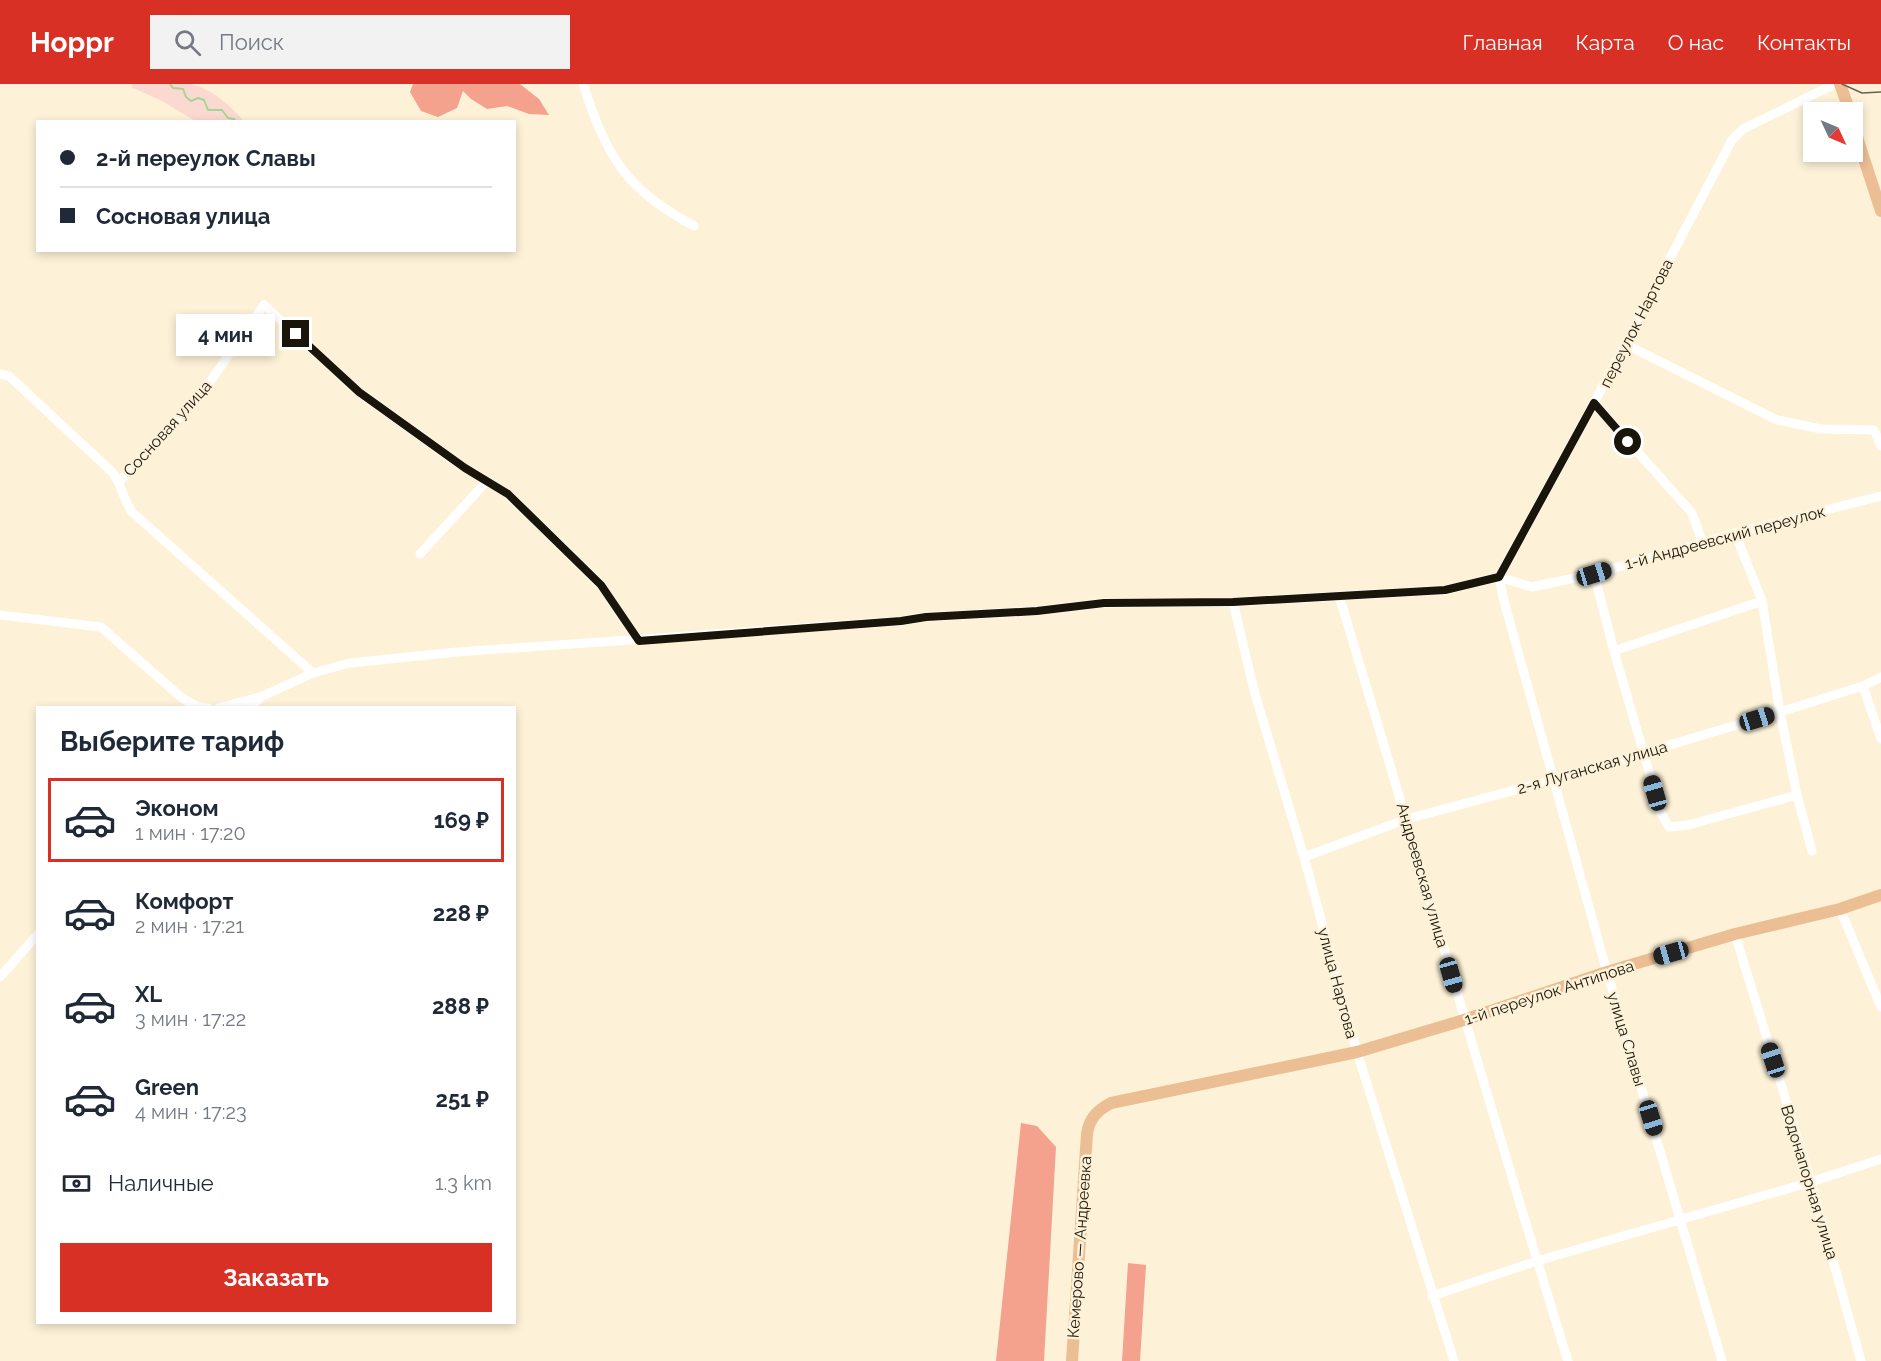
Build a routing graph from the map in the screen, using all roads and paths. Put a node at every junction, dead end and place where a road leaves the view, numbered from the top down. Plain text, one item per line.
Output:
1 (583, 84) edge
2 (1835, 84) edge
3 (1840, 84) edge
4 (1846, 102) edge
5 (1863, 156) edge
6 (1881, 211) edge
7 (694, 226) dead end
8 (1625, 344) junction
9 (0, 375) edge
10 (1594, 403) junction
11 (1881, 446) edge
12 (487, 481) junction
13 (119, 482) junction
14 (1881, 496) edge
15 (1735, 533) junction
16 (1702, 542) junction
17 (420, 554) dead end
18 (1594, 574) junction
19 (1499, 577) junction
20 (1339, 596) junction
21 (1762, 601) junction
22 (1233, 602) junction
23 (0, 615) edge
24 (639, 641) junction
25 (1614, 651) junction
26 (313, 673) junction
27 (1881, 677) edge
28 (1863, 686) junction
29 (263, 696) junction
30 (200, 706) edge
31 (226, 706) edge
32 (252, 706) edge
33 (1780, 712) junction
34 (1881, 739) edge
35 (1644, 753) junction
36 (1552, 780) junction
37 (1797, 795) junction
38 (1407, 819) junction
39 (1812, 850) dead end
40 (1304, 857) junction
41 (1881, 895) edge
42 (1840, 909) junction
43 (1735, 934) junction
44 (36, 936) edge
45 (1607, 972) junction
46 (0, 977) edge
47 (1881, 1007) edge
48 (1464, 1020) junction
49 (1357, 1052) junction
50 (1087, 1134) joint
51 (1881, 1159) edge
52 (1812, 1182) junction
53 (1681, 1219) junction
54 (1537, 1261) junction
55 (1432, 1296) junction
56 (1072, 1361) edge
57 (1454, 1361) edge
58 (1568, 1361) edge
59 (1722, 1361) edge
60 (1862, 1361) edge

1 - 7 street
2 - 8 street, переулок Нартова
3 - 4 main road
5 - 6 main road
8 - 10 street, переулок Нартова
8 - 11 street
9 - 13 street
10 - 16 street
10 - 19 street, переулок Нартова
12 - 13 street, Сосновая улица
12 - 17 street
12 - 24 street
13 - 26 street
14 - 15 street, 1-й Андреевский переулок
15 - 16 street, 1-й Андреевский переулок
15 - 21 street
16 - 18 street, 1-й Андреевский переулок
18 - 19 street, 1-й Андреевский переулок
18 - 25 street
19 - 20 street
19 - 36 street, улица Славы
20 - 22 street
20 - 38 street, Андреевская улица
21 - 25 street
21 - 33 street
22 - 24 street
22 - 40 street, улица Нартова
23 - 30 street
24 - 26 street
25 - 35 street
26 - 29 street
27 - 28 street, 2-я Луганская улица
28 - 33 street, 2-я Луганская улица
28 - 34 street
29 - 31 street
29 - 32 street
33 - 35 street, 2-я Луганская улица
33 - 37 street
35 - 36 street, 2-я Луганская улица
35 - 37 street
36 - 38 street, 2-я Луганская улица
36 - 45 street, улица Славы
37 - 39 street
38 - 40 street, 2-я Луганская улица
38 - 48 street, Андреевская улица
40 - 49 street, улица Нартова
41 - 42 main road, 1-й переулок Антипова
42 - 43 main road, 1-й переулок Антипова
42 - 47 street
43 - 45 main road, 1-й переулок Антипова
43 - 52 street, Водонапорная улица
44 - 46 street
45 - 48 main road, 1-й переулок Антипова
45 - 53 street, улица Славы
48 - 49 main road, 1-й переулок Антипова
48 - 54 street, Андреевская улица
49 - 50 main road, 1-й переулок Антипова
49 - 55 street, улица Нартова
50 - 56 main road, Кемерово — Андреевка
51 - 52 street
52 - 53 street
52 - 60 street, Водонапорная улица
53 - 54 street
53 - 59 street, улица Славы
54 - 55 street
54 - 58 street, Андреевская улица
55 - 57 street, улица Нартова

